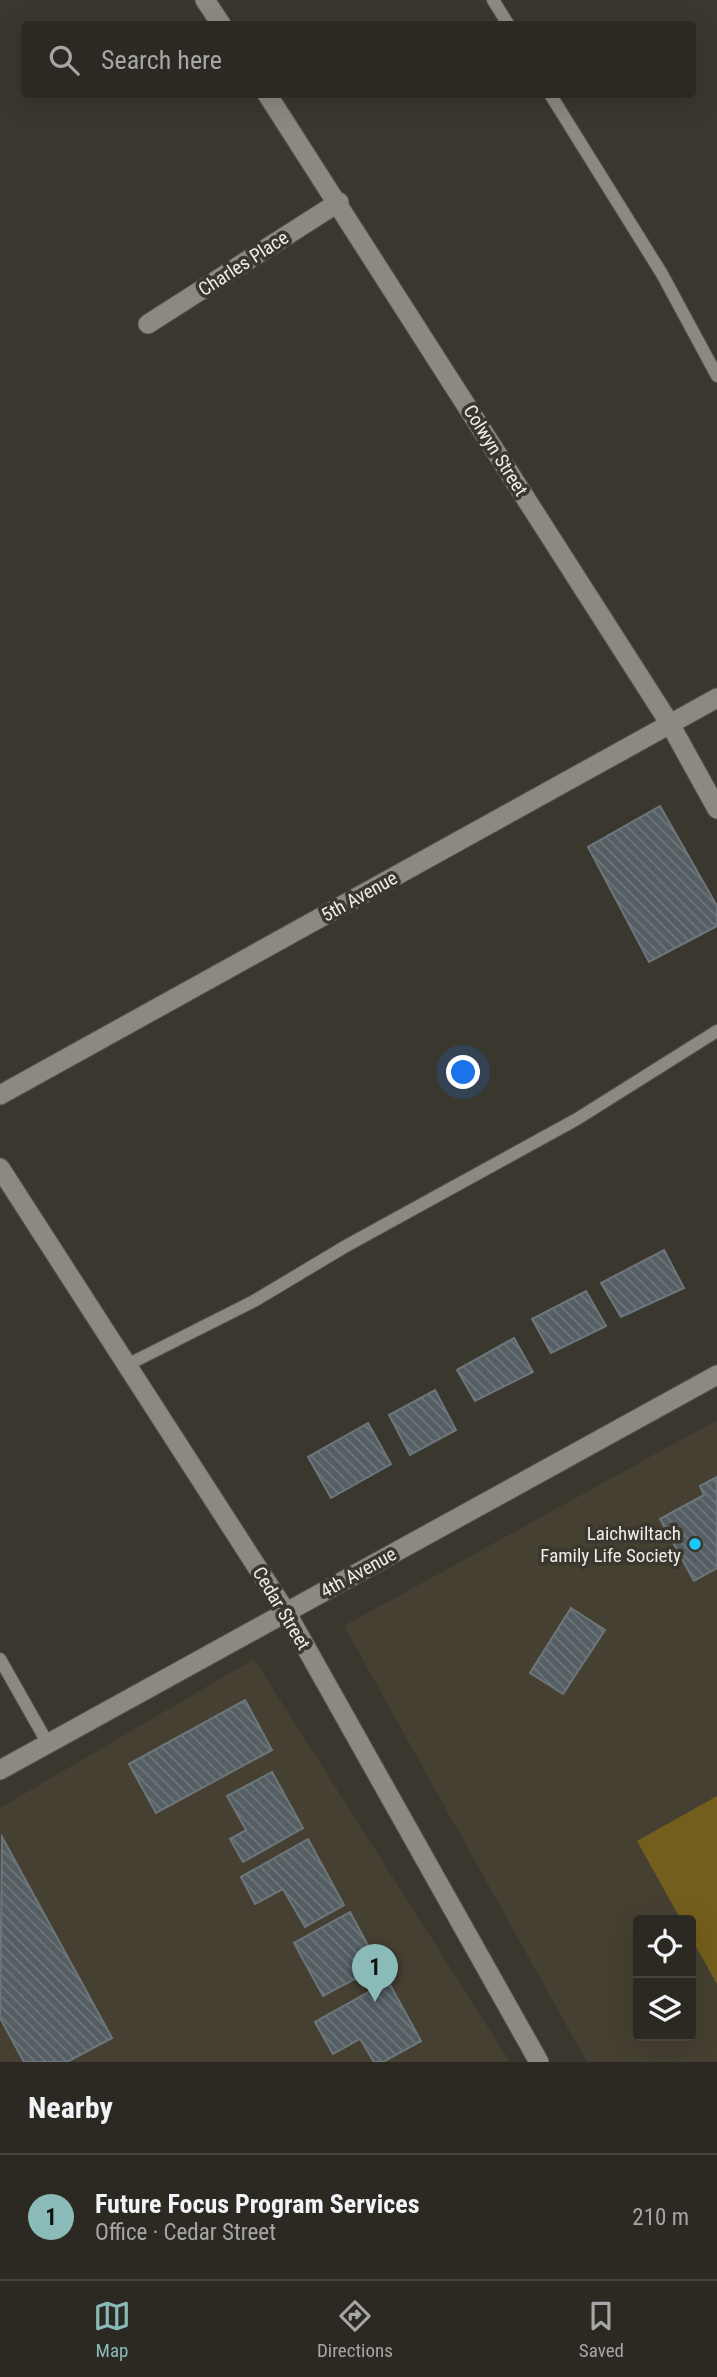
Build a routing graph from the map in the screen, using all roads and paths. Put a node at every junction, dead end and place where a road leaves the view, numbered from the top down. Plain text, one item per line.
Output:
1 (205, 0) edge
2 (494, 0) edge
3 (219, 21) edge
4 (506, 21) edge
5 (270, 98) edge
6 (553, 98) edge
7 (339, 202) junction
8 (148, 324) dead end
9 (717, 376) edge
10 (717, 698) edge
11 (670, 724) junction
12 (717, 809) edge
13 (717, 1031) edge
14 (0, 1095) edge
15 (0, 1168) edge
16 (127, 1366) junction
17 (717, 1375) edge
18 (286, 1612) junction
19 (0, 1659) edge
20 (47, 1742) junction
21 (0, 1770) edge
22 (539, 2062) edge

1 - 3 street
2 - 4 lane
5 - 7 street, Colwyn Street
6 - 9 lane
7 - 8 street, Charles Place
7 - 11 street, Colwyn Street
10 - 11 street, 5th Avenue
11 - 12 street, Colwyn Street
11 - 14 street, 5th Avenue
13 - 16 lane
15 - 16 street, Cedar Street
16 - 18 street, Cedar Street
17 - 18 street, 4th Avenue
18 - 20 street, 4th Avenue
18 - 22 street, Cedar Street
19 - 20 lane
20 - 21 street, 4th Avenue

